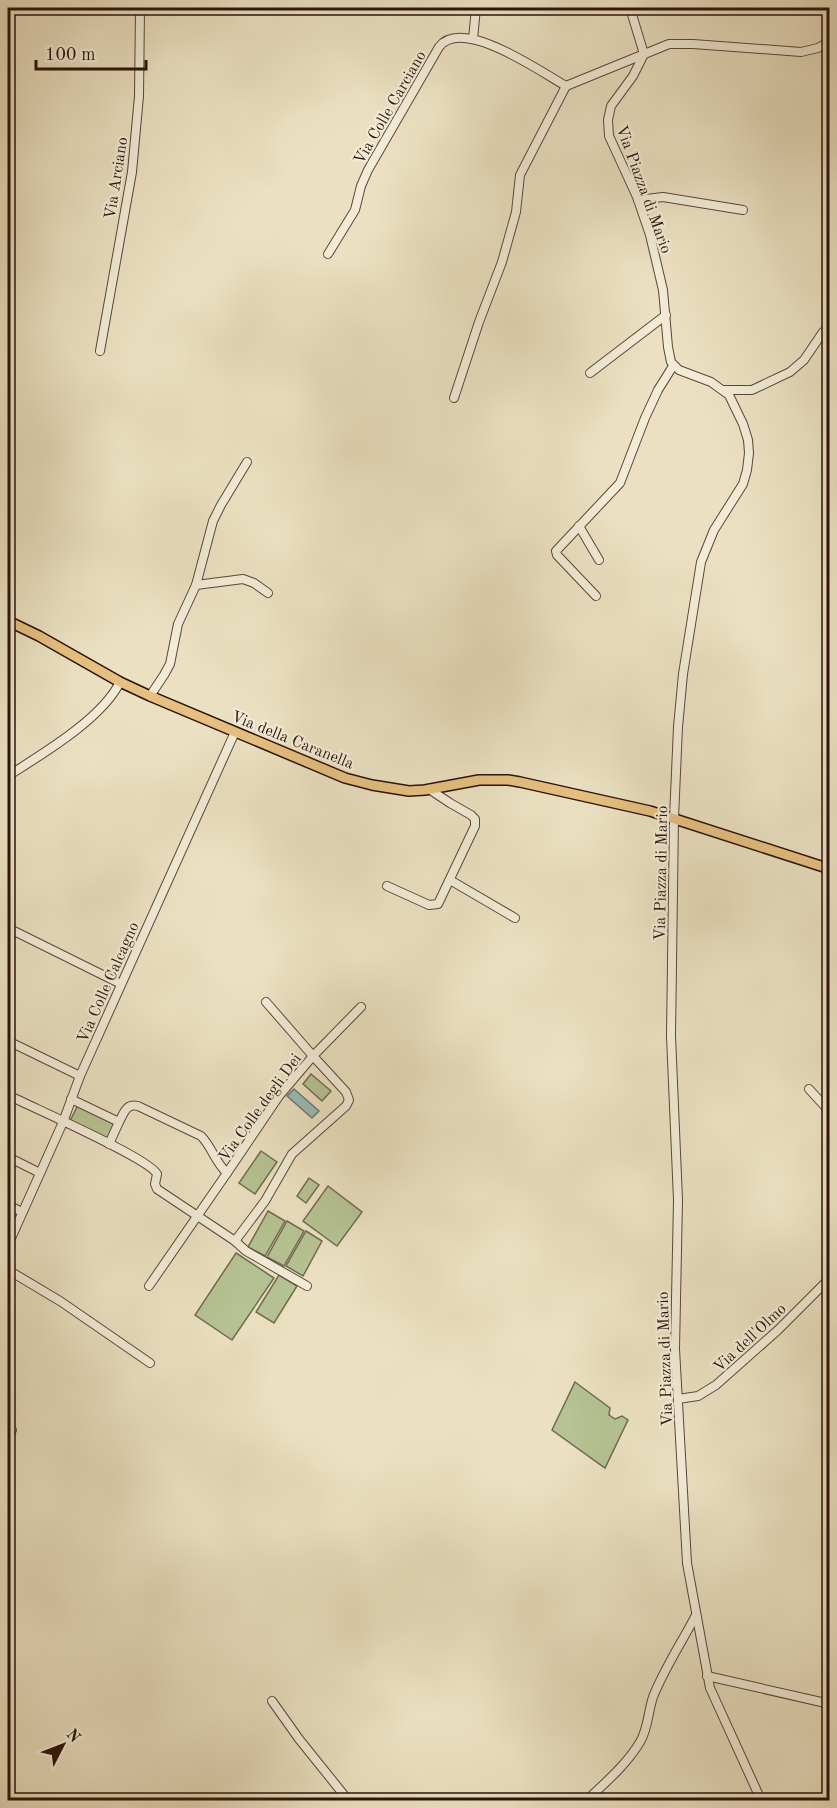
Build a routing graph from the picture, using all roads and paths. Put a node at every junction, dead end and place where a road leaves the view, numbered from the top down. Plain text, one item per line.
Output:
1 (140, 8) edge
2 (476, 8) edge
3 (630, 8) edge
4 (473, 39) junction
5 (830, 41) edge
6 (819, 47) junction
7 (830, 48) edge
8 (644, 54) junction
9 (566, 86) junction
10 (638, 201) junction
11 (743, 210) dead end
12 (328, 254) dead end
13 (666, 315) junction
14 (830, 328) edge
15 (100, 351) dead end
16 (673, 366) junction
17 (590, 374) dead end
18 (723, 390) junction
19 (454, 398) dead end
20 (8, 440) edge
21 (8, 444) edge
22 (247, 462) dead end
23 (579, 526) junction
24 (599, 560) dead end
25 (196, 585) junction
26 (268, 593) dead end
27 (596, 596) dead end
28 (8, 621) edge
29 (120, 682) junction
30 (150, 696) junction
31 (235, 732) junction
32 (8, 776) edge
33 (429, 789) junction
34 (674, 818) junction
35 (830, 869) edge
36 (450, 880) junction
37 (387, 886) dead end
38 (515, 918) dead end
39 (8, 928) edge
40 (121, 984) junction
41 (266, 1002) dead end
42 (361, 1007) dead end
43 (8, 1041) edge
44 (313, 1056) junction
45 (80, 1076) junction
46 (809, 1089) dead end
47 (8, 1095) edge
48 (71, 1099) junction
49 (830, 1112) edge
50 (63, 1122) junction
51 (119, 1122) junction
52 (109, 1144) junction
53 (8, 1157) edge
54 (40, 1173) junction
55 (227, 1173) junction
56 (8, 1205) edge
57 (22, 1212) junction
58 (198, 1216) junction
59 (235, 1241) junction
60 (8, 1245) edge
61 (8, 1270) edge
62 (830, 1278) edge
63 (149, 1286) dead end
64 (307, 1286) dead end
65 (150, 1363) dead end
66 (678, 1399) junction
67 (696, 1615) junction
68 (707, 1676) junction
69 (272, 1701) dead end
70 (830, 1704) edge
71 (348, 1800) edge
72 (587, 1800) edge
73 (760, 1800) edge

1 - 15 street, Via Arciano
2 - 4 street
3 - 8 street
4 - 9 street, Via Colle Carciano
4 - 12 street, Via Colle Carciano
5 - 6 street
6 - 7 street
6 - 8 street
8 - 9 street
8 - 10 street, Via Piazza di Mario
9 - 19 street
10 - 11 street
10 - 13 street, Via Piazza di Mario
13 - 16 street, Via Piazza di Mario
13 - 17 street
14 - 18 street
16 - 18 street
16 - 23 street
18 - 34 street, Via Piazza di Mario
20 - 21 street
22 - 25 street
23 - 24 street
23 - 27 street
25 - 26 street
25 - 30 street
28 - 29 main road, Via della Caranella
29 - 30 main road, Via della Caranella
29 - 32 street
30 - 31 main road, Via della Caranella
31 - 33 main road, Via della Caranella
31 - 40 street, Via Colle Calcagno
33 - 34 main road, Via della Caranella
33 - 36 street
34 - 35 main road, Via della Caranella
34 - 66 street, Via Piazza di Mario
36 - 37 street
36 - 38 street
39 - 40 street
40 - 45 street, Via Colle Calcagno
41 - 44 street, Via Colle degli Dei
42 - 44 street, Via Colle degli Dei
43 - 45 street
44 - 55 street, Via Colle degli Dei
44 - 59 street, Via Colle degli Dei
45 - 48 street, Via Colle Calcagno
46 - 49 street
47 - 50 street
48 - 50 street, Via Colle Calcagno
48 - 51 street
50 - 52 street
50 - 54 street, Via Colle Calcagno
51 - 52 street, Via Colle degli Dei
51 - 55 street, Via Colle degli Dei
52 - 58 street
53 - 54 street
54 - 57 street, Via Colle Calcagno
55 - 58 street, Via Colle degli Dei
56 - 57 street
57 - 60 street, Via Colle Calcagno
58 - 59 street
58 - 63 street, Via Colle degli Dei
59 - 64 street
61 - 65 street
62 - 66 street, Via dell'Olmo
66 - 67 street, Via Piazza di Mario
67 - 68 street, Via Piazza di Mario
67 - 72 street
68 - 70 street
68 - 73 street, Via Piazza di Mario
69 - 71 street

